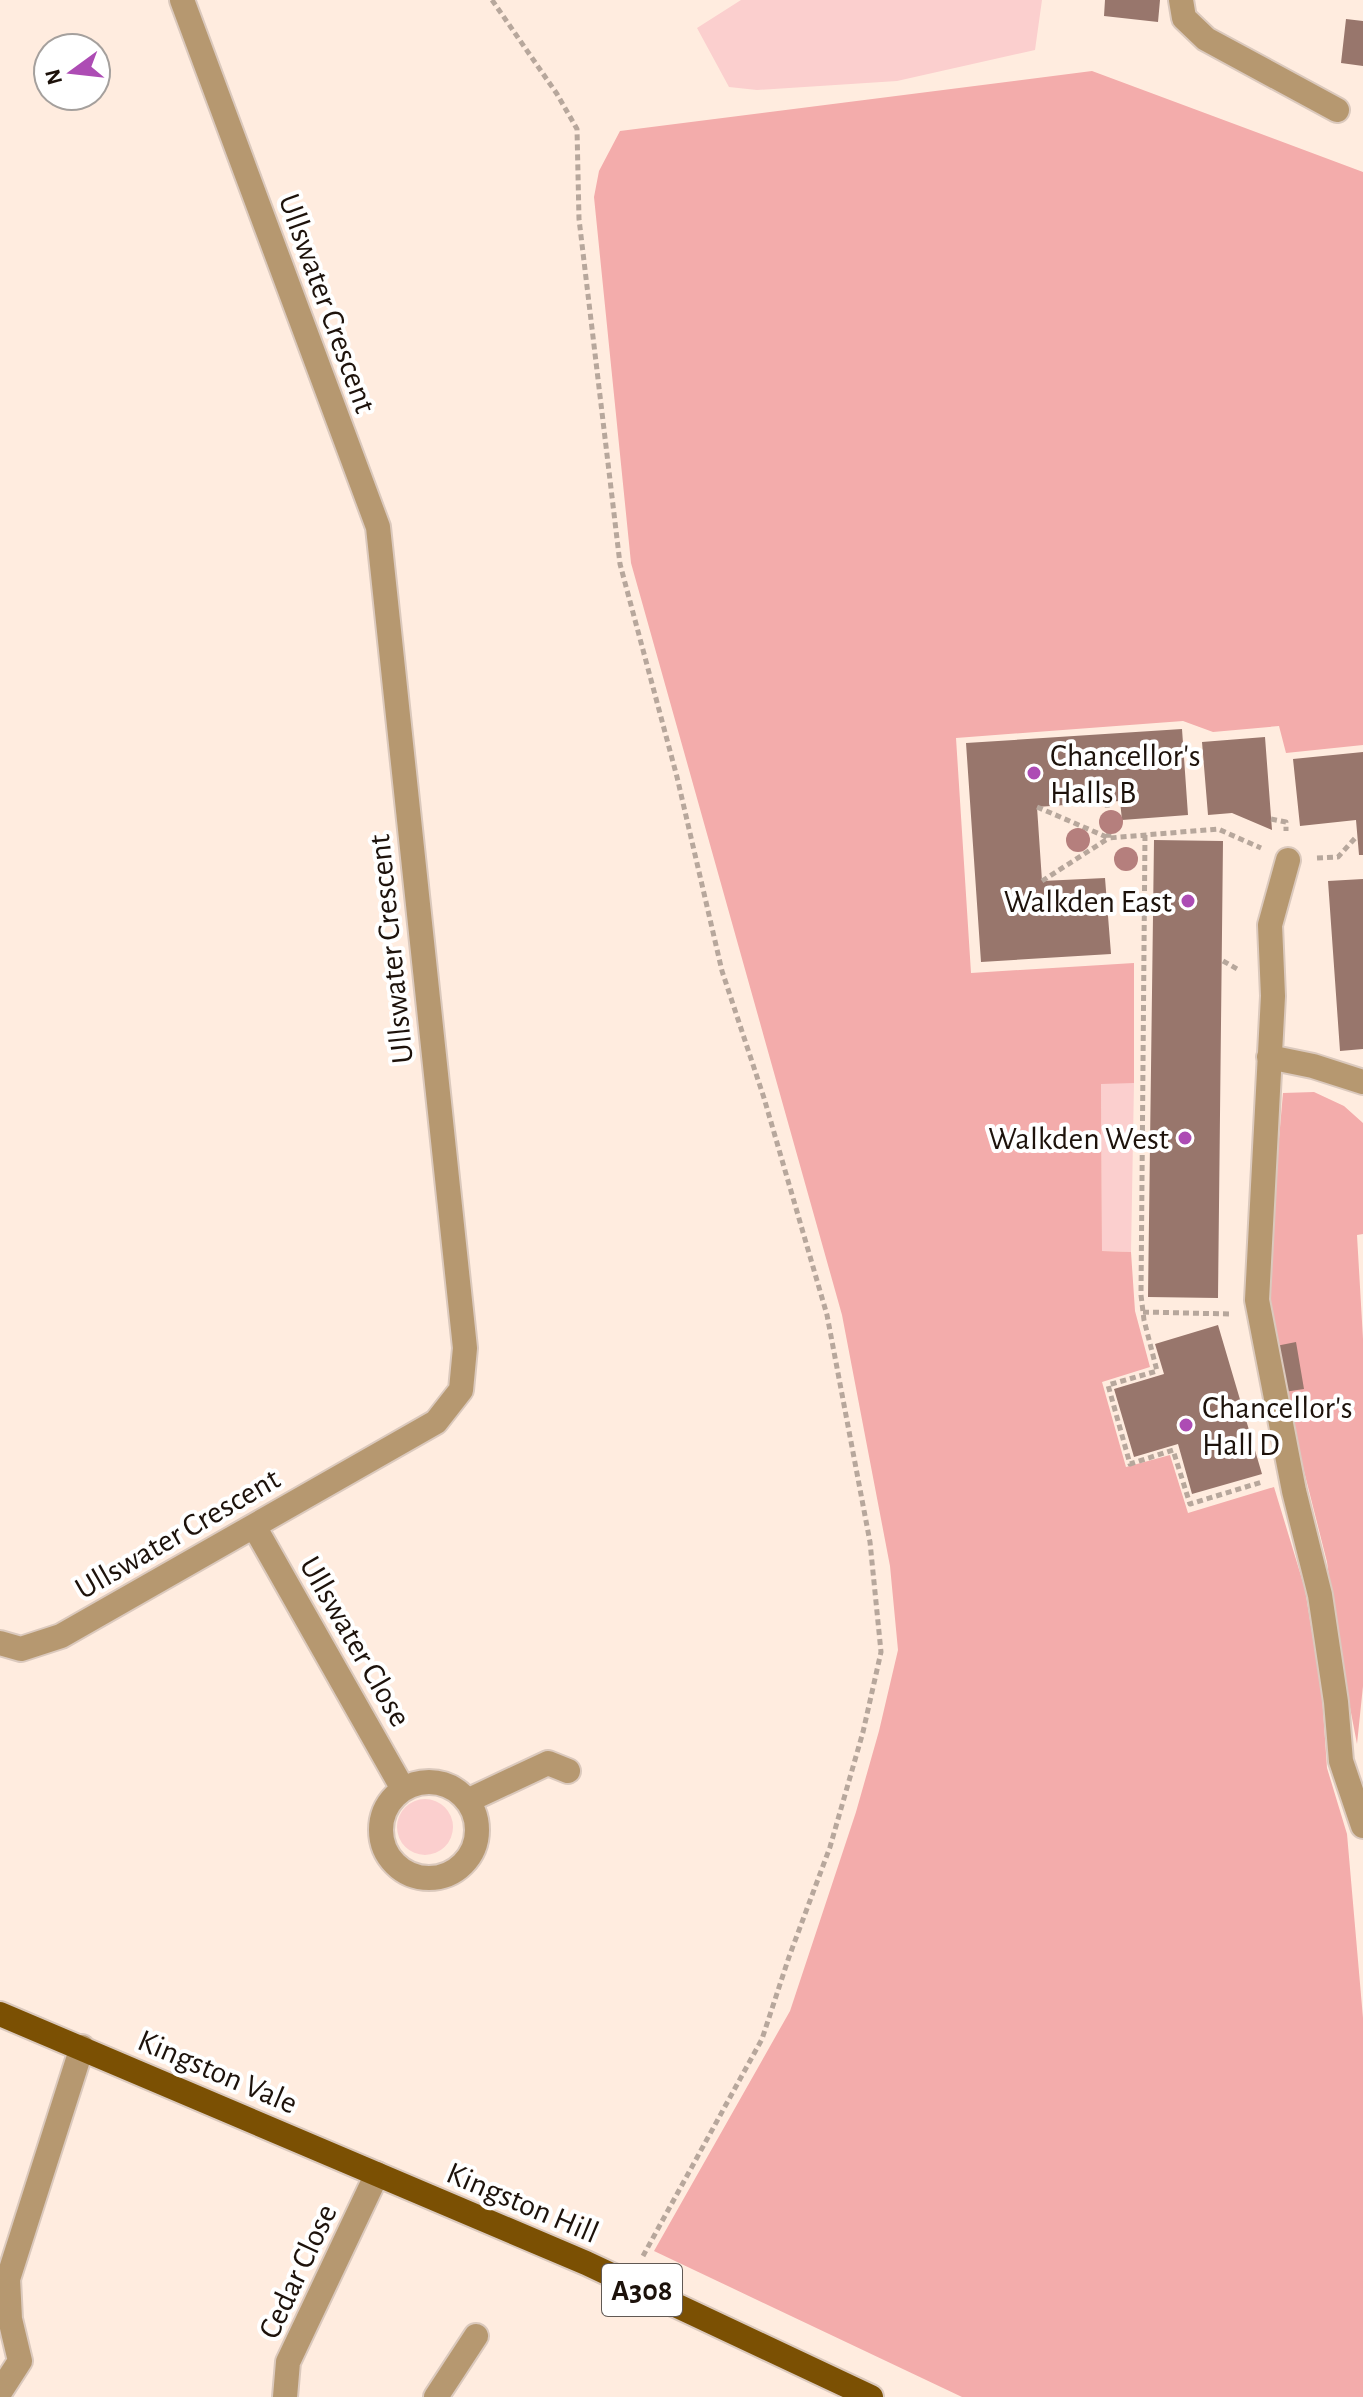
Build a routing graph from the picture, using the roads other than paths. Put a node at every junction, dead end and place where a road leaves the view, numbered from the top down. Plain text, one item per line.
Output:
1 (182, 0) edge
2 (1181, 0) edge
3 (1337, 110) dead end
4 (1288, 860) road end
5 (1269, 1057) junction
6 (1363, 1082) edge
7 (254, 1526) junction
8 (0, 1643) edge
9 (568, 1771) dead end
10 (403, 1789) junction
11 (467, 1801) junction
12 (1363, 1826) edge
13 (0, 2014) edge
14 (82, 2047) junction
15 (377, 2174) junction
16 (411, 2189) joint
17 (476, 2336) dead end
18 (0, 2392) edge
19 (285, 2397) edge
20 (436, 2397) edge
21 (871, 2397) edge

1 - 7 street, Ullswater Crescent
2 - 3 street
4 - 5 street
5 - 6 street
5 - 12 street
7 - 8 street, Ullswater Crescent
7 - 10 street, Ullswater Close
9 - 11 street
10 - 11 street
10 - 11 street
13 - 14 main road, Kingston Vale / A308
14 - 15 main road, Kingston Vale / A308
14 - 18 street
15 - 16 main road, Kingston Vale / A308
15 - 19 street, Cedar Close
16 - 21 main road, Kingston Hill / A308
17 - 20 street

